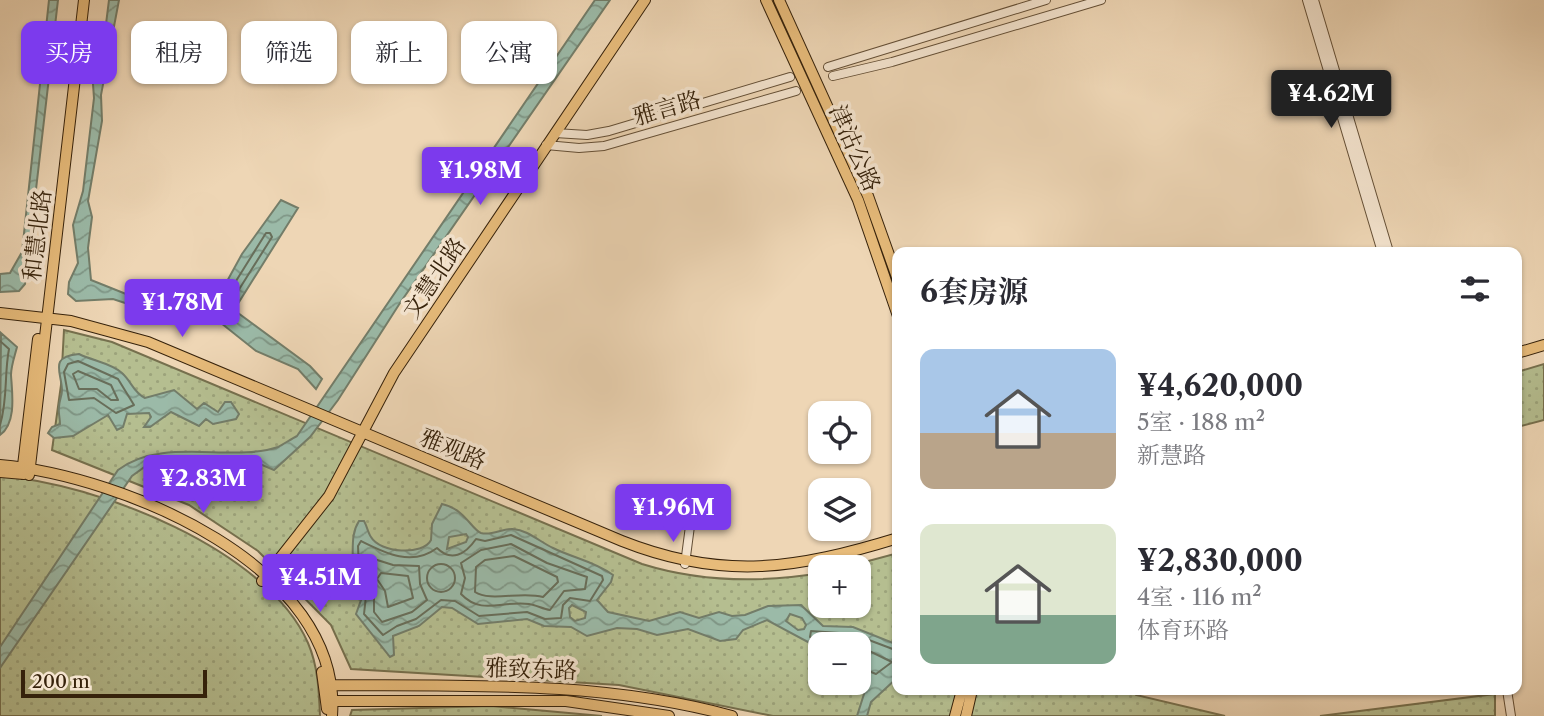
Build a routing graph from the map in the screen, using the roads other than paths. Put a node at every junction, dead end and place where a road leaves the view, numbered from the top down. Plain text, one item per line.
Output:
1 (77, 0) edge
2 (84, 0) edge
3 (639, 0) edge
4 (645, 0) edge
5 (766, 0) edge
6 (779, 0) edge
7 (1046, 0) edge
8 (1101, 0) edge
9 (1307, 0) edge
10 (1314, 0) edge
11 (1012, 10) junction
12 (1016, 25) junction
13 (875, 52) junction
14 (881, 65) junction
15 (828, 67) dead end
16 (833, 76) dead end
17 (790, 77) dead end
18 (796, 91) dead end
19 (555, 133) junction
20 (546, 145) junction
21 (1381, 247) edge
22 (1388, 247) edge
23 (892, 263) edge
24 (892, 299) edge
25 (0, 315) edge
26 (44, 318) junction
27 (1544, 347) edge
28 (1522, 354) edge
29 (361, 433) junction
30 (0, 465) edge
31 (26, 471) junction
32 (0, 472) edge
33 (690, 526) dead end
34 (892, 542) edge
35 (685, 562) junction
36 (262, 577) junction
37 (329, 685) junction
38 (961, 695) edge
39 (971, 695) edge
40 (1508, 695) edge
41 (1513, 695) edge
42 (330, 701) junction
43 (326, 716) edge
44 (332, 716) edge
45 (669, 716) edge
46 (732, 716) edge
47 (955, 716) edge
48 (966, 716) edge
49 (1511, 716) edge
50 (1516, 716) edge

1 - 26 main road, 和慧北路
2 - 26 main road, 和慧北路
3 - 29 main road, 文慧北路
4 - 19 main road, 文慧北路
5 - 24 main road, 津沽公路
6 - 23 main road, 津沽公路
7 - 11 street
8 - 12 street
9 - 21 street
10 - 22 street
11 - 12 street
11 - 13 street
12 - 14 street
13 - 14 street
13 - 15 street
14 - 16 street
17 - 19 street, 雅言路
18 - 20 street, 雅言路
19 - 20 main road, 文慧北路
20 - 29 main road, 文慧北路
25 - 26 main road, 雅观路
26 - 29 main road, 雅观路
26 - 31 main road, 和慧北路
27 - 28 main road
29 - 35 main road, 雅观路
29 - 36 main road, 文慧北路
30 - 31 main road
31 - 32 main road
31 - 36 main road
33 - 35 street
34 - 35 main road, 雅观路
36 - 37 main road
37 - 42 main road
37 - 46 main road, 雅致东路
38 - 47 main road
39 - 48 main road
40 - 49 street
41 - 50 street
42 - 43 main road
42 - 44 main road
42 - 45 main road, 雅致东路

